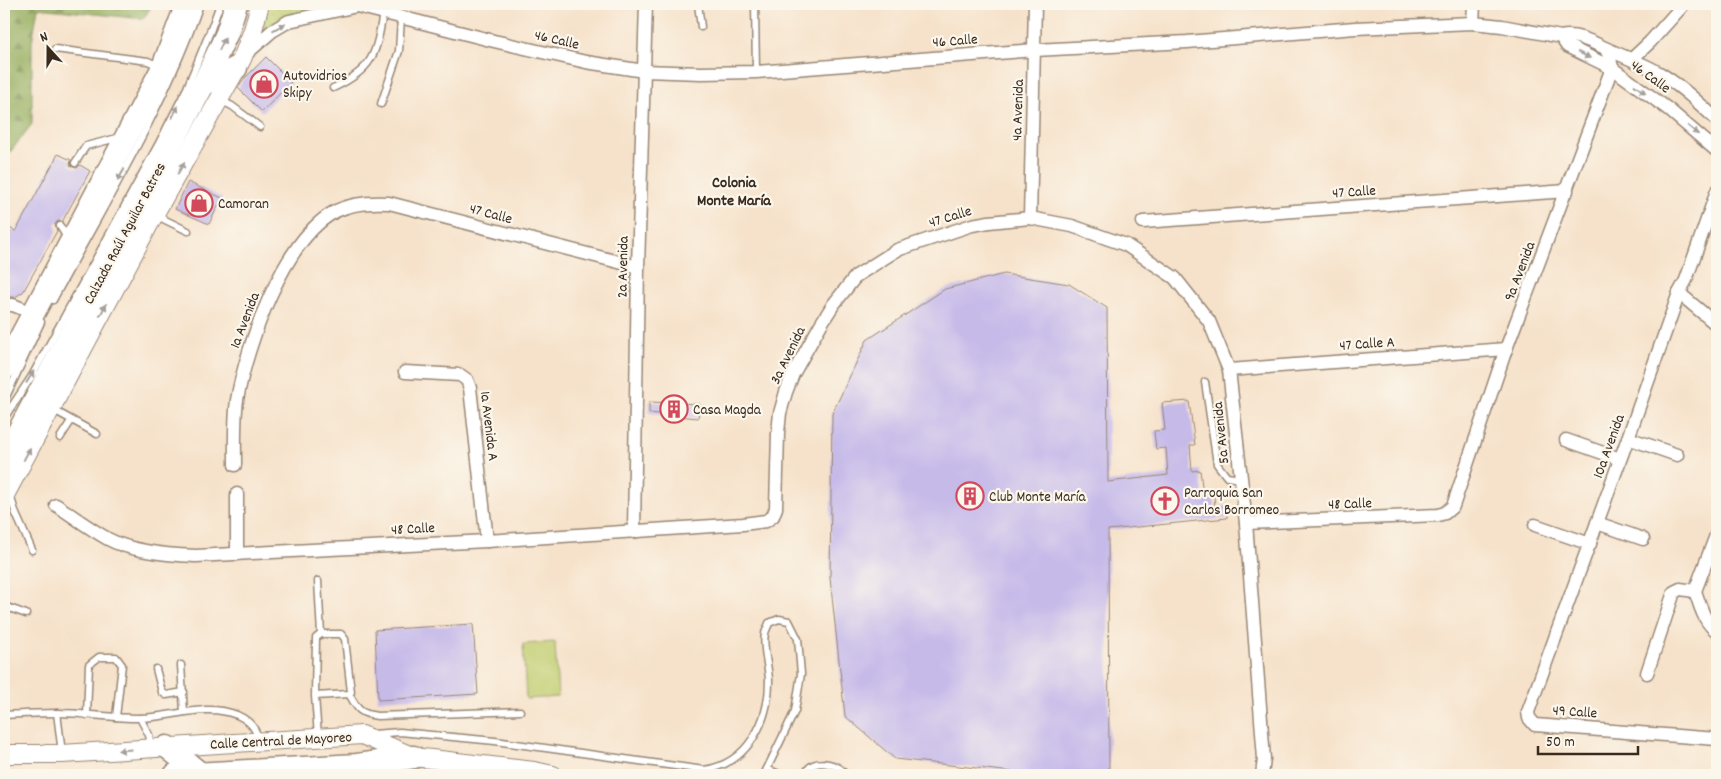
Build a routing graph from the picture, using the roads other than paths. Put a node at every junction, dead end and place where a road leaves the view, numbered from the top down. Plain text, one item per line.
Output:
1 (187, 4) edge
2 (200, 4) edge
3 (220, 4) edge
4 (236, 4) edge
5 (260, 4) edge
6 (646, 4) edge
7 (698, 4) edge
8 (755, 4) edge
9 (1035, 4) edge
10 (1474, 4) edge
11 (1684, 4) edge
12 (354, 5) edge
13 (383, 12) junction
14 (401, 18) junction
15 (1473, 23) junction
16 (701, 27) dead end
17 (1562, 37) junction
18 (56, 49) dead end
19 (1606, 49) junction
20 (1035, 50) junction
21 (1632, 59) junction
22 (239, 63) junction
23 (163, 67) junction
24 (1612, 68) junction
25 (644, 70) junction
26 (756, 72) junction
27 (333, 88) dead end
28 (211, 92) junction
29 (381, 104) dead end
30 (1717, 120) edge
31 (260, 127) dead end
32 (127, 136) junction
33 (1717, 151) edge
34 (75, 162) dead end
35 (1566, 191) junction
36 (1717, 191) edge
37 (337, 211) joint
38 (154, 215) junction
39 (1030, 218) junction
40 (1143, 222) dead end
41 (1072, 226) joint
42 (188, 231) dead end
43 (897, 250) joint
44 (638, 267) junction
45 (1679, 293) junction
46 (4, 305) edge
47 (43, 310) junction
48 (1717, 325) edge
49 (1506, 348) junction
50 (4, 369) edge
51 (1229, 370) junction
52 (405, 372) dead end
53 (1205, 382) dead end
54 (4, 401) edge
55 (51, 408) junction
56 (4, 418) edge
57 (71, 421) junction
58 (97, 434) dead end
59 (60, 438) dead end
60 (1628, 438) junction
61 (1566, 440) dead end
62 (1677, 455) dead end
63 (4, 459) edge
64 (1620, 460) junction
65 (235, 464) dead end
66 (1242, 479) junction
67 (6, 493) edge
68 (237, 494) dead end
69 (56, 505) dead end
70 (1453, 506) joint
71 (776, 508) joint
72 (1246, 523) junction
73 (1597, 523) junction
74 (1535, 525) dead end
75 (634, 532) junction
76 (1717, 533) edge
77 (1643, 539) dead end
78 (487, 541) junction
79 (1590, 544) junction
80 (32, 550) dead end
81 (237, 554) junction
82 (318, 581) dead end
83 (1695, 591) junction
84 (4, 606) edge
85 (26, 614) dead end
86 (1717, 631) edge
87 (321, 634) junction
88 (181, 665) dead end
89 (156, 669) dead end
90 (1647, 673) dead end
91 (184, 692) junction
92 (349, 694) junction
93 (315, 696) junction
94 (520, 711) dead end
95 (184, 712) junction
96 (1528, 712) joint
97 (57, 713) junction
98 (4, 715) edge
99 (87, 715) junction
100 (116, 717) junction
101 (140, 718) junction
102 (362, 735) junction
103 (318, 737) junction
104 (1717, 739) edge
105 (259, 741) junction
106 (159, 748) junction
107 (4, 754) edge
108 (62, 754) junction
109 (414, 758) junction
110 (357, 765) junction
111 (285, 772) edge
112 (765, 772) edge
113 (201, 774) junction
114 (175, 775) edge
115 (382, 775) edge
116 (553, 775) edge
117 (781, 775) edge
118 (805, 775) edge
119 (845, 775) edge
120 (1262, 775) edge

1 - 23 highway
2 -> 47 lane
56 -> 3 lane
28 -> 4 highway, Calzada Raúl Aguilar Batres
5 - 22 main road
6 - 25 street, 2a Avenida
7 - 16 lane
8 - 26 lane
9 - 20 street, 4a Avenida
10 - 15 street
11 - 21 street
12 - 13 street, 46 Calle
22 -> 12 street, 46 Calle
13 - 14 street, 46 Calle
13 - 27 lane
14 - 25 street, 46 Calle
14 - 29 lane
15 - 17 street, 46 Calle
15 - 20 street, 46 Calle
17 - 19 street, 46 Calle
17 -> 24 street, 46 Calle
18 - 23 lane
19 - 21 street, 46 Calle
19 - 24 street
20 - 26 street, 46 Calle
20 - 39 street, 4a Avenida
21 - 30 street, 46 Calle
22 - 28 highway
23 - 32 highway
24 -> 33 street, 46 Calle
24 - 35 street, 9a Avenida
25 - 26 street, 46 Calle
25 - 44 street, 2a Avenida
28 - 31 lane
38 -> 28 main road
28 - 63 highway, Calzada Raúl Aguilar Batres
32 - 34 lane
32 - 47 highway
35 - 40 street, 47 Calle
35 - 49 street, 9a Avenida
36 - 45 street, 10a Avenida
37 - 44 street, 47 Calle
37 - 65 street, 1a Avenida
38 - 42 lane
55 -> 38 main road
39 - 41 street, 47 Calle
39 - 43 street, 47 Calle
41 - 51 street, 5a Avenida
43 - 71 street, 3a Avenida
44 - 75 street, 2a Avenida
45 - 48 street
45 - 60 street, 10a Avenida
46 - 47 street
47 - 50 highway
47 - 54 lane
49 - 51 street, 47 Calle A
49 - 70 street, 9a Avenida
51 - 66 street, 5a Avenida
52 - 78 street, 1a Avenida A
53 - 66 lane
55 - 57 lane
67 -> 55 main road
57 - 58 lane
57 - 59 lane
60 - 62 street
60 - 64 street, 10a Avenida
61 - 64 street
64 - 73 street, 10a Avenida
66 - 72 street, 5a Avenida
67 - 80 lane
68 - 81 street
69 - 81 street, 48 Calle
70 - 72 street, 48 Calle
71 - 75 street, 48 Calle
72 - 120 street, 5a Avenida
73 - 77 street
73 - 79 street, 10a Avenida
74 - 79 street
75 - 78 street, 48 Calle
76 - 83 street
78 - 81 street, 48 Calle
79 - 96 street, 10a Avenida
82 - 87 lane
83 - 86 street
83 - 90 street
84 - 85 lane
87 - 92 lane
87 - 93 lane
88 - 91 lane
89 - 91 lane
91 - 95 lane
92 - 93 lane
92 - 94 lane
93 - 103 lane
95 - 101 lane
95 - 105 lane
96 - 104 street, 49 Calle
97 - 98 lane
97 - 99 lane
97 - 108 lane
99 - 100 lane
99 - 100 lane
100 - 101 lane
101 - 106 lane
102 - 103 main road, Calle Central de Mayoreo
102 - 109 main road, Calle Central de Mayoreo
102 - 112 lane
103 - 105 main road, Calle Central de Mayoreo
105 - 106 main road, Calle Central de Mayoreo
106 -> 108 main road, Calle Central de Mayoreo
106 - 113 highway
107 - 108 main road, Calle Central de Mayoreo
109 - 110 highway
109 - 116 main road, Calle Central de Mayoreo
110 - 111 highway
110 - 115 highway
111 - 113 highway
112 - 117 lane
113 - 114 highway
118 - 119 lane

